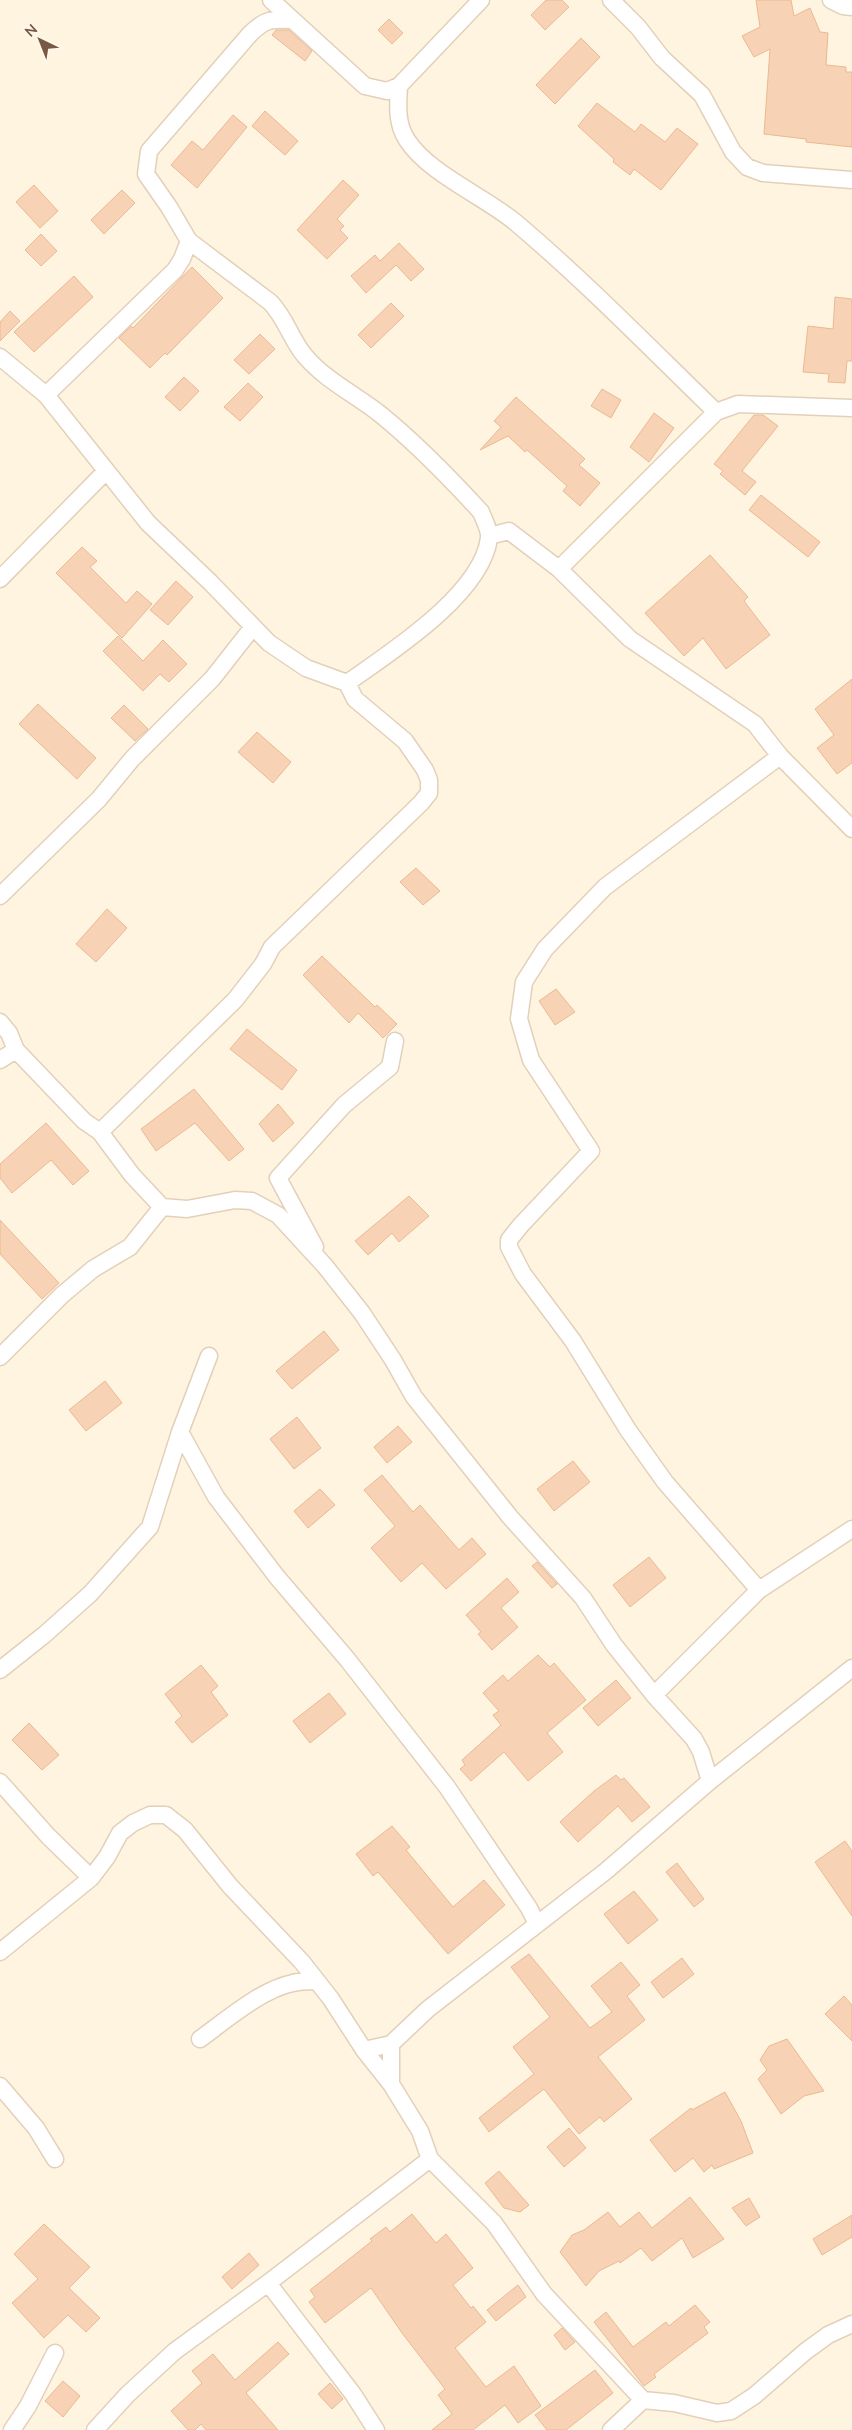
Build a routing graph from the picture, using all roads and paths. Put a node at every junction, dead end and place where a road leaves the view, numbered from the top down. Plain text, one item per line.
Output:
1 (271, 0) edge
2 (481, 0) edge
3 (611, 0) edge
4 (831, 0) edge
5 (852, 7) edge
6 (292, 20) junction
7 (399, 86) junction
8 (852, 180) edge
9 (189, 241) junction
10 (0, 357) edge
11 (46, 395) junction
12 (852, 408) edge
13 (716, 412) junction
14 (106, 471) junction
15 (489, 536) junction
16 (559, 568) junction
17 (0, 579) edge
18 (253, 627) junction
19 (347, 684) junction
20 (780, 756) junction
21 (852, 829) edge
22 (0, 896) edge
23 (0, 1022) edge
24 (395, 1041) dead end
25 (16, 1050) junction
26 (0, 1060) edge
27 (100, 1132) junction
28 (162, 1207) junction
29 (325, 1266) junction
30 (209, 1356) dead end
31 (0, 1357) edge
32 (180, 1432) junction
33 (852, 1529) edge
34 (760, 1590) junction
35 (852, 1668) edge
36 (0, 1670) edge
37 (654, 1695) junction
38 (710, 1781) junction
39 (0, 1782) edge
40 (91, 1878) junction
41 (537, 1924) junction
42 (0, 1952) edge
43 (302, 1962) junction
44 (316, 1981) junction
45 (292, 1983) junction
46 (200, 2038) dead end
47 (391, 2044) junction
48 (364, 2050) junction
49 (391, 2084) junction
50 (0, 2086) edge
51 (55, 2159) dead end
52 (430, 2159) junction
53 (268, 2283) junction
54 (852, 2324) edge
55 (55, 2353) dead end
56 (643, 2400) junction
57 (12, 2430) edge
58 (95, 2430) edge
59 (376, 2430) edge
60 (611, 2430) edge

1 - 6 street
2 - 7 street
3 - 8 street
4 - 5 street
6 - 7 street
6 - 9 street
7 - 13 street
9 - 11 street
9 - 15 street
10 - 11 street
11 - 14 street
12 - 13 street
13 - 16 street
14 - 17 street
14 - 18 street
15 - 16 street
15 - 19 street
16 - 20 street
18 - 19 street
18 - 22 street
19 - 27 street
20 - 21 street
20 - 34 street
23 - 25 street
24 - 29 street
25 - 26 street
25 - 27 street
27 - 28 street
28 - 29 street
28 - 31 street
29 - 37 street
30 - 32 street
32 - 36 street
32 - 41 street
33 - 34 street
34 - 37 street
35 - 38 street
37 - 38 street
38 - 41 street
39 - 40 street
40 - 42 street
40 - 43 street
41 - 47 street
43 - 44 street
43 - 45 street
44 - 45 street
44 - 48 street
45 - 46 street
47 - 48 street
47 - 49 street
48 - 49 street
49 - 52 street
50 - 51 street
52 - 53 street
52 - 56 street
53 - 58 street
53 - 59 street
54 - 56 street
55 - 57 street
56 - 60 street

